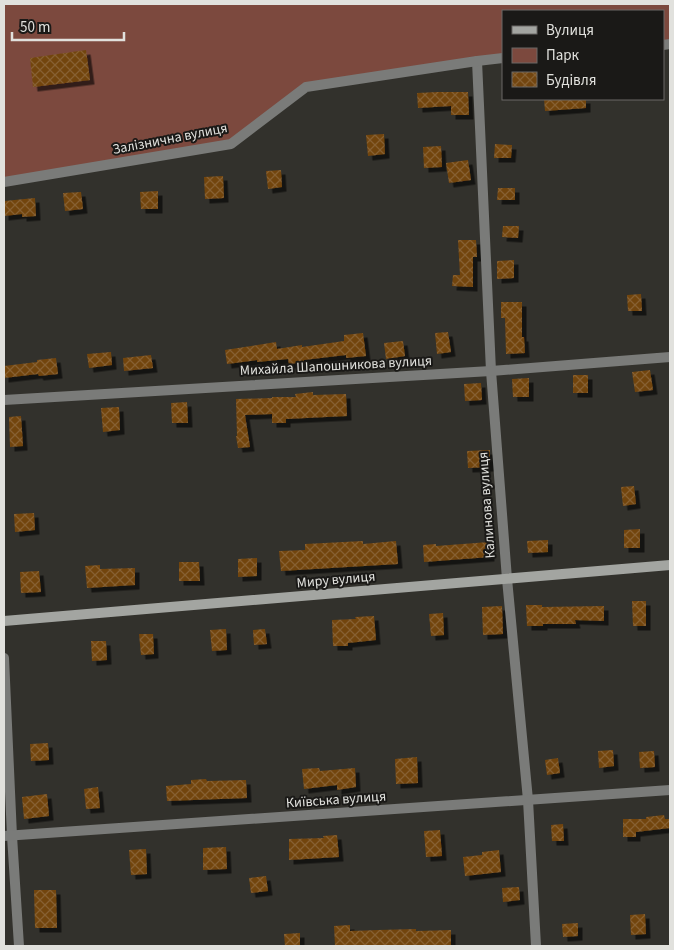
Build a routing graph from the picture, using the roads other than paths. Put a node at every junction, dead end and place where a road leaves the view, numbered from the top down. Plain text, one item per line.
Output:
1 (502, 58) edge
2 (476, 60) junction
3 (4, 182) edge
4 (670, 357) edge
5 (491, 371) junction
6 (4, 400) edge
7 (670, 565) edge
8 (507, 579) junction
9 (4, 621) edge
10 (4, 658) edge
11 (670, 790) edge
12 (528, 800) junction
13 (8, 836) edge
14 (19, 946) edge
15 (536, 946) edge

1 - 2 street, Залізнична вулиця
2 - 3 street, Залізнична вулиця
2 - 5 street, Калинова вулиця
4 - 5 street, Михайла Шапошникова вулиця
5 - 6 street, Михайла Шапошникова вулиця
5 - 8 street, Калинова вулиця
7 - 8 main road, Миру вулиця
8 - 9 main road, Миру вулиця
8 - 12 street, Калинова вулиця
10 - 13 street
11 - 12 street, Київська вулиця
12 - 13 street, Київська вулиця
12 - 15 street, Калинова вулиця
13 - 14 street

